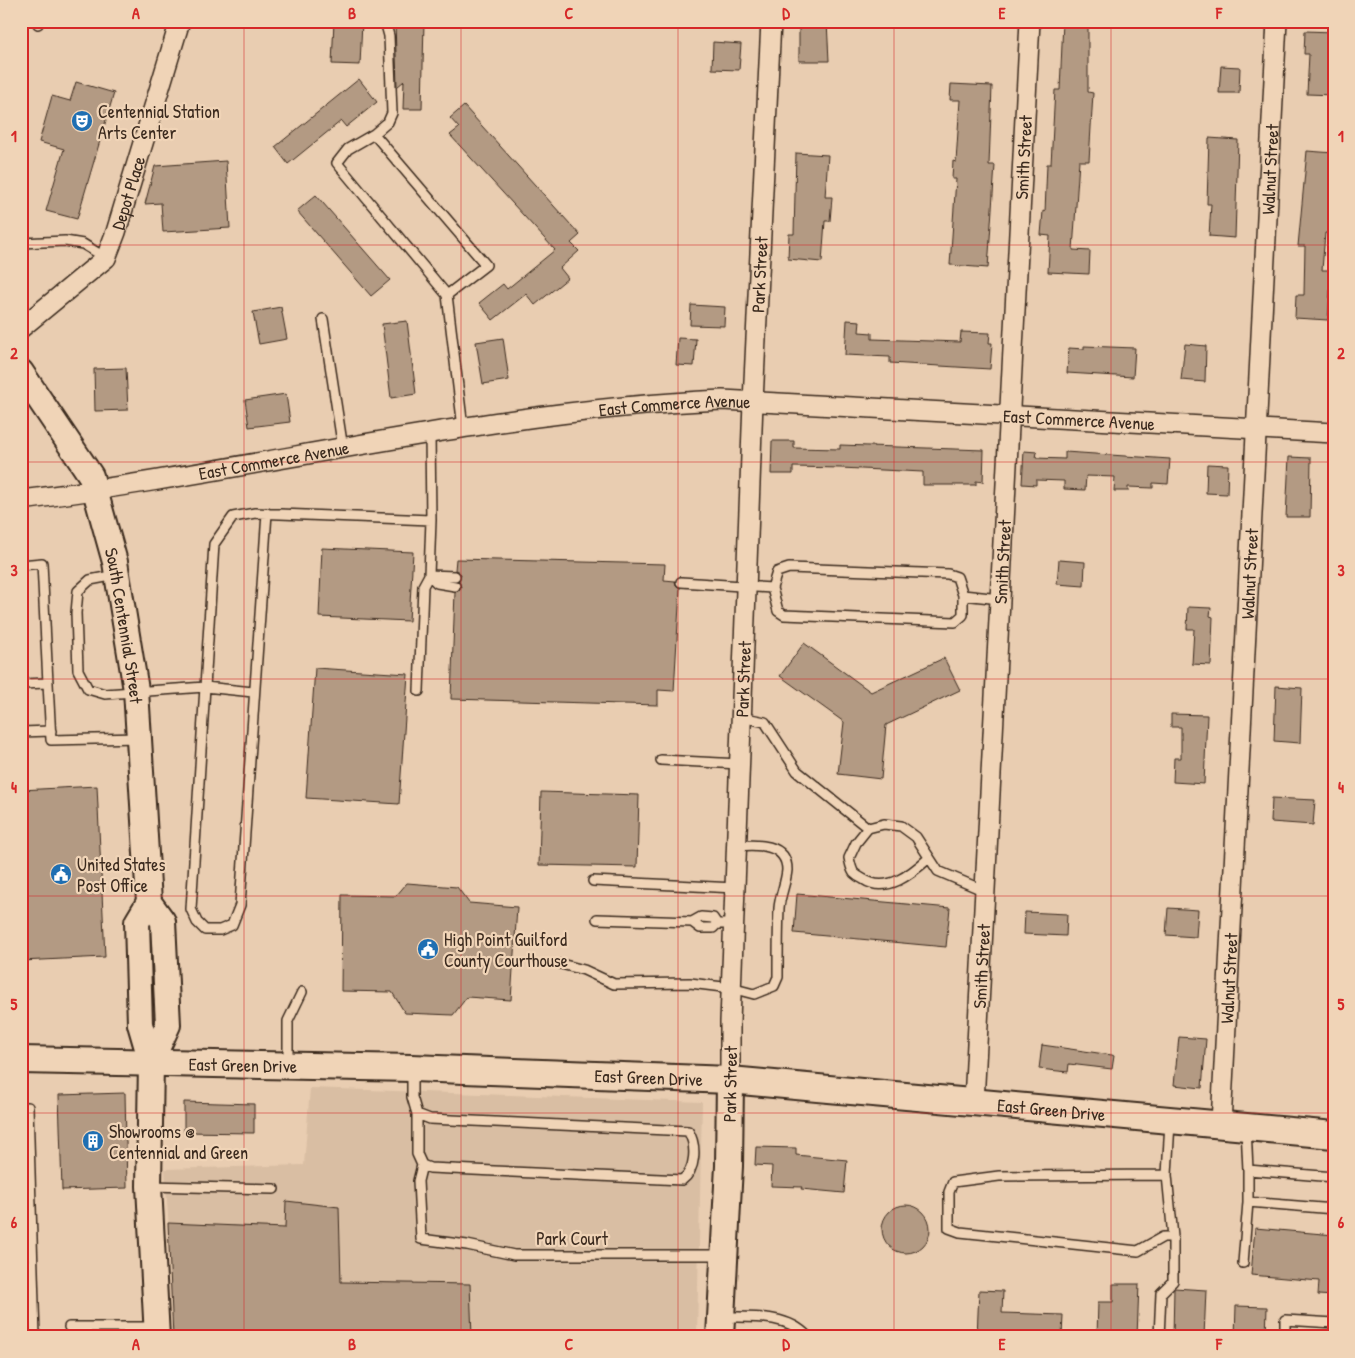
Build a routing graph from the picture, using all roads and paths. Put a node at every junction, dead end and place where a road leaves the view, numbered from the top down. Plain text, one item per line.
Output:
1 (180, 21) edge
2 (385, 21) edge
3 (771, 21) edge
4 (1030, 21) edge
5 (1277, 21) edge
6 (374, 134) junction
7 (21, 243) edge
8 (106, 258) junction
9 (447, 295) junction
10 (324, 319) dead end
11 (21, 328) edge
12 (21, 372) edge
13 (754, 402) junction
14 (1009, 416) junction
15 (463, 429) junction
16 (1256, 429) junction
17 (1334, 433) edge
18 (430, 434) junction
19 (343, 449) junction
20 (95, 491) junction
21 (21, 500) edge
22 (267, 513) junction
23 (431, 520) junction
24 (21, 565) edge
25 (117, 575) junction
26 (429, 575) junction
27 (455, 576) dead end
28 (681, 582) dead end
29 (455, 586) dead end
30 (746, 588) junction
31 (772, 588) junction
32 (962, 595) junction
33 (1000, 599) junction
34 (48, 683) junction
35 (21, 684) edge
36 (205, 687) junction
37 (136, 690) junction
38 (419, 691) dead end
39 (253, 692) junction
40 (741, 717) junction
41 (51, 730) junction
42 (21, 732) edge
43 (139, 738) junction
44 (661, 760) dead end
45 (740, 764) junction
46 (868, 828) junction
47 (737, 846) junction
48 (929, 858) junction
49 (593, 881) dead end
50 (735, 888) junction
51 (985, 891) junction
52 (597, 919) dead end
53 (725, 924) junction
54 (561, 964) dead end
55 (731, 988) junction
56 (302, 992) dead end
57 (21, 1060) edge
58 (151, 1062) junction
59 (288, 1065) junction
60 (412, 1068) junction
61 (730, 1080) junction
62 (974, 1102) junction
63 (21, 1107) edge
64 (417, 1114) junction
65 (1170, 1120) junction
66 (1234, 1126) junction
67 (1334, 1135) edge
68 (422, 1164) junction
69 (1248, 1170) junction
70 (1167, 1175) junction
71 (1334, 1177) edge
72 (149, 1186) junction
73 (274, 1189) dead end
74 (1248, 1202) junction
75 (1334, 1209) edge
76 (1172, 1237) junction
77 (724, 1255) junction
78 (1243, 1263) dead end
79 (1334, 1322) edge
80 (69, 1326) dead end
81 (721, 1327) edge
82 (156, 1332) edge
83 (35, 1337) edge
84 (808, 1337) edge
85 (1159, 1337) edge
86 (1284, 1337) edge

1 - 8 street, Depot Place
2 - 6 lane
3 - 13 street, Park Street
4 - 14 street, Smith Street
5 - 16 street, Walnut Street
6 - 9 lane
6 - 9 lane
7 - 8 lane
8 - 11 street, Depot Place
9 - 15 lane
10 - 19 lane
12 - 20 street, South Centennial Street
13 - 14 street, East Commerce Avenue
13 - 15 street, East Commerce Avenue
13 - 30 street, Park Street
14 - 16 street, East Commerce Avenue
14 - 33 street, Smith Street
15 - 18 street, East Commerce Avenue
16 - 17 street, East Commerce Avenue
16 - 66 street, Walnut Street
18 - 19 street, East Commerce Avenue
18 - 23 lane
19 - 20 street, East Commerce Avenue
20 - 21 street, East Commerce Avenue
20 - 25 street, South Centennial Street
22 - 23 lane
22 - 36 lane
22 - 39 lane
23 - 26 lane
24 - 34 lane
25 - 37 street, South Centennial Street
25 - 37 lane
26 - 27 lane
26 - 29 lane
26 - 38 lane
28 - 30 lane
30 - 31 lane
30 - 40 street, Park Street
31 - 32 lane
31 - 32 lane
32 - 33 lane
33 - 51 street, Smith Street
34 - 35 lane
34 - 41 lane
36 - 37 lane
36 - 39 lane
36 - 39 lane
37 - 43 street, South Centennial Street
40 - 45 street, Park Street
40 - 46 lane
41 - 42 lane
41 - 43 lane
43 - 58 street, South Centennial Street
44 - 45 lane
45 - 47 street, Park Street
46 - 48 lane
46 - 48 lane
47 - 50 street, Park Street
47 - 55 lane
48 - 51 lane
49 - 50 lane
50 - 53 street, Park Street
51 - 62 street, Smith Street
52 - 53 lane
53 - 55 street, Park Street
54 - 55 lane
55 - 61 street, Park Street
56 - 59 lane
57 - 58 main road, East Green Drive
58 - 59 main road, East Green Drive
58 - 72 street, South Centennial Street
59 - 60 main road, East Green Drive
60 - 61 main road, East Green Drive
60 - 64 lane
61 - 62 main road, East Green Drive
61 - 77 main road, Park Street
62 - 65 main road, East Green Drive
63 - 83 lane
64 - 68 lane
64 - 68 lane
65 - 66 main road, East Green Drive
65 - 70 lane
66 - 67 main road, East Green Drive
66 - 69 lane
68 - 77 lane, Park Court
69 - 71 lane
69 - 74 lane
70 - 76 lane
70 - 76 lane
72 - 73 lane
72 - 82 street, South Centennial Street
74 - 75 lane
74 - 78 lane
76 - 85 lane
77 - 81 main road, Park Street
79 - 86 lane
80 - 82 lane
81 - 84 lane

